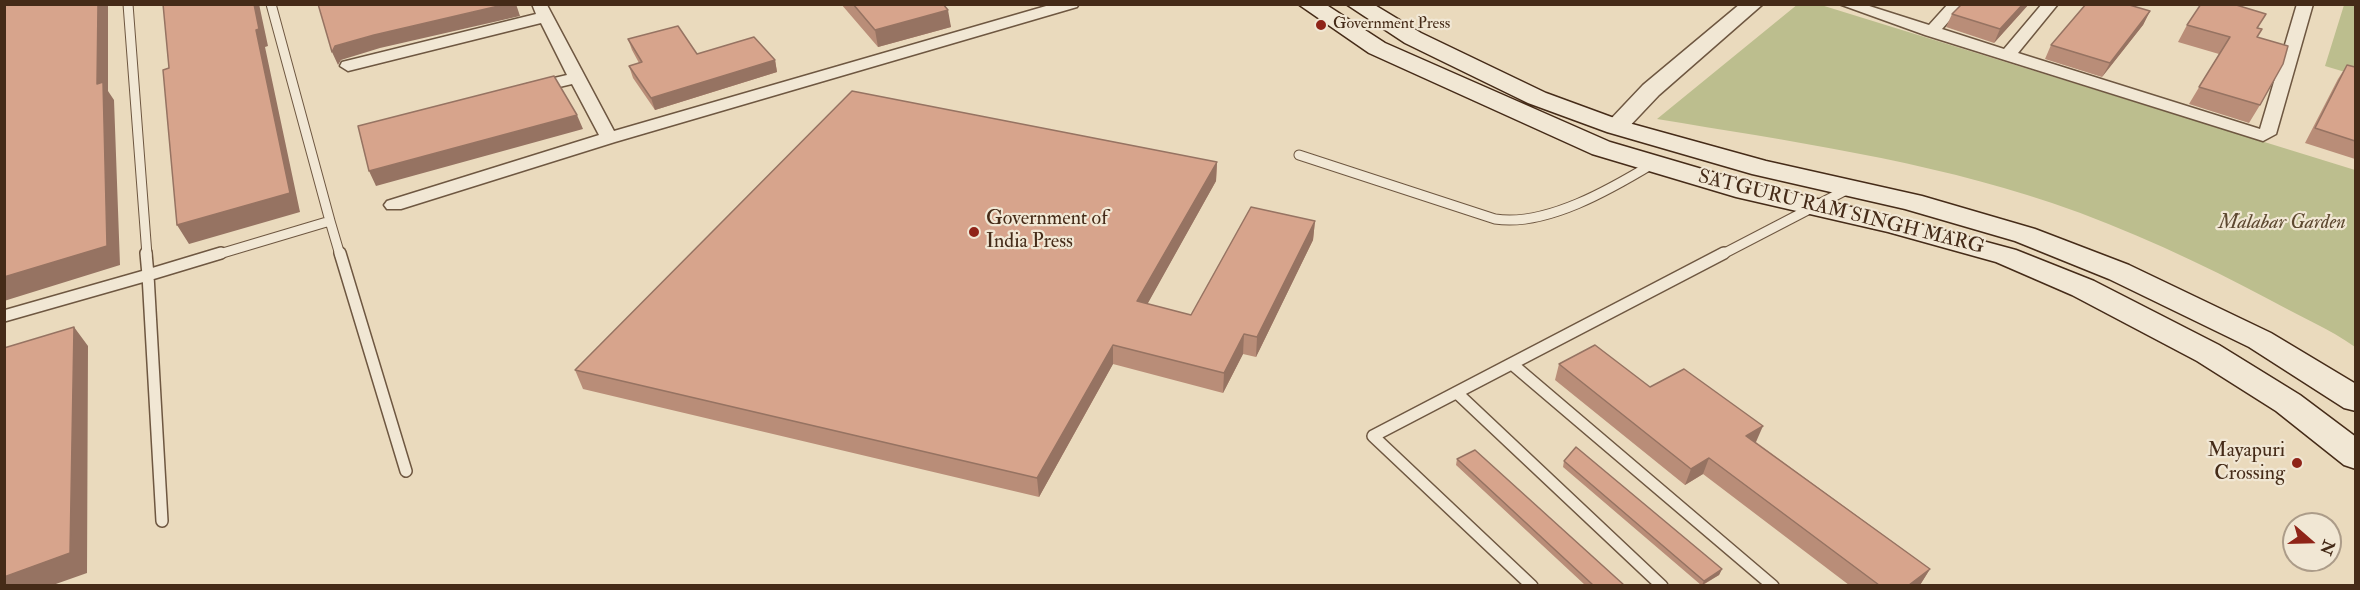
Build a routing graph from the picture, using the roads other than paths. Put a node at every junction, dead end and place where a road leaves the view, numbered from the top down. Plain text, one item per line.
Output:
1 (128, 4) edge
2 (272, 4) edge
3 (1072, 4) edge
4 (1309, 4) edge
5 (1357, 4) edge
6 (1753, 4) edge
7 (1846, 4) edge
8 (1957, 4) edge
9 (2051, 4) edge
10 (2305, 4) edge
11 (1037, 9) edge
12 (542, 11) edge
13 (1931, 32) junction
14 (2007, 56) junction
15 (348, 66) dead end
16 (576, 78) junction
17 (508, 95) edge
18 (1609, 137) junction
19 (609, 138) junction
20 (1299, 155) dead end
21 (1654, 163) junction
22 (1850, 188) junction
23 (394, 205) dead end
24 (1816, 206) junction
25 (330, 221) junction
26 (148, 275) junction
27 (4, 316) edge
28 (1512, 364) junction
29 (1457, 393) junction
30 (2355, 400) edge
31 (2355, 456) edge
32 (406, 471) dead end
33 (162, 521) dead end
34 (1532, 585) edge
35 (1662, 585) edge
36 (1773, 585) edge

1 - 26 lane
2 - 25 lane
3 - 11 street
4 - 18 main road, SATGURU RAM SINGH MARG
5 - 18 main road, SATGURU RAM SINGH MARG
6 - 18 street
7 - 13 street
8 - 13 street
9 - 14 street
10 - 14 street
11 - 19 street
12 - 15 street
12 - 16 street
13 - 14 street
16 - 17 street
16 - 19 street
18 - 21 main road, SATGURU RAM SINGH MARG
18 - 22 main road, SATGURU RAM SINGH MARG
19 - 23 street
20 - 21 lane
21 - 24 main road, SATGURU RAM SINGH MARG
22 - 24 lane
22 - 30 main road, SATGURU RAM SINGH MARG
24 - 28 lane
24 - 31 main road, SATGURU RAM SINGH MARG
25 - 26 lane
25 - 32 lane
26 - 27 lane
26 - 33 lane
28 - 29 lane
28 - 36 lane
29 - 34 lane
29 - 35 lane

